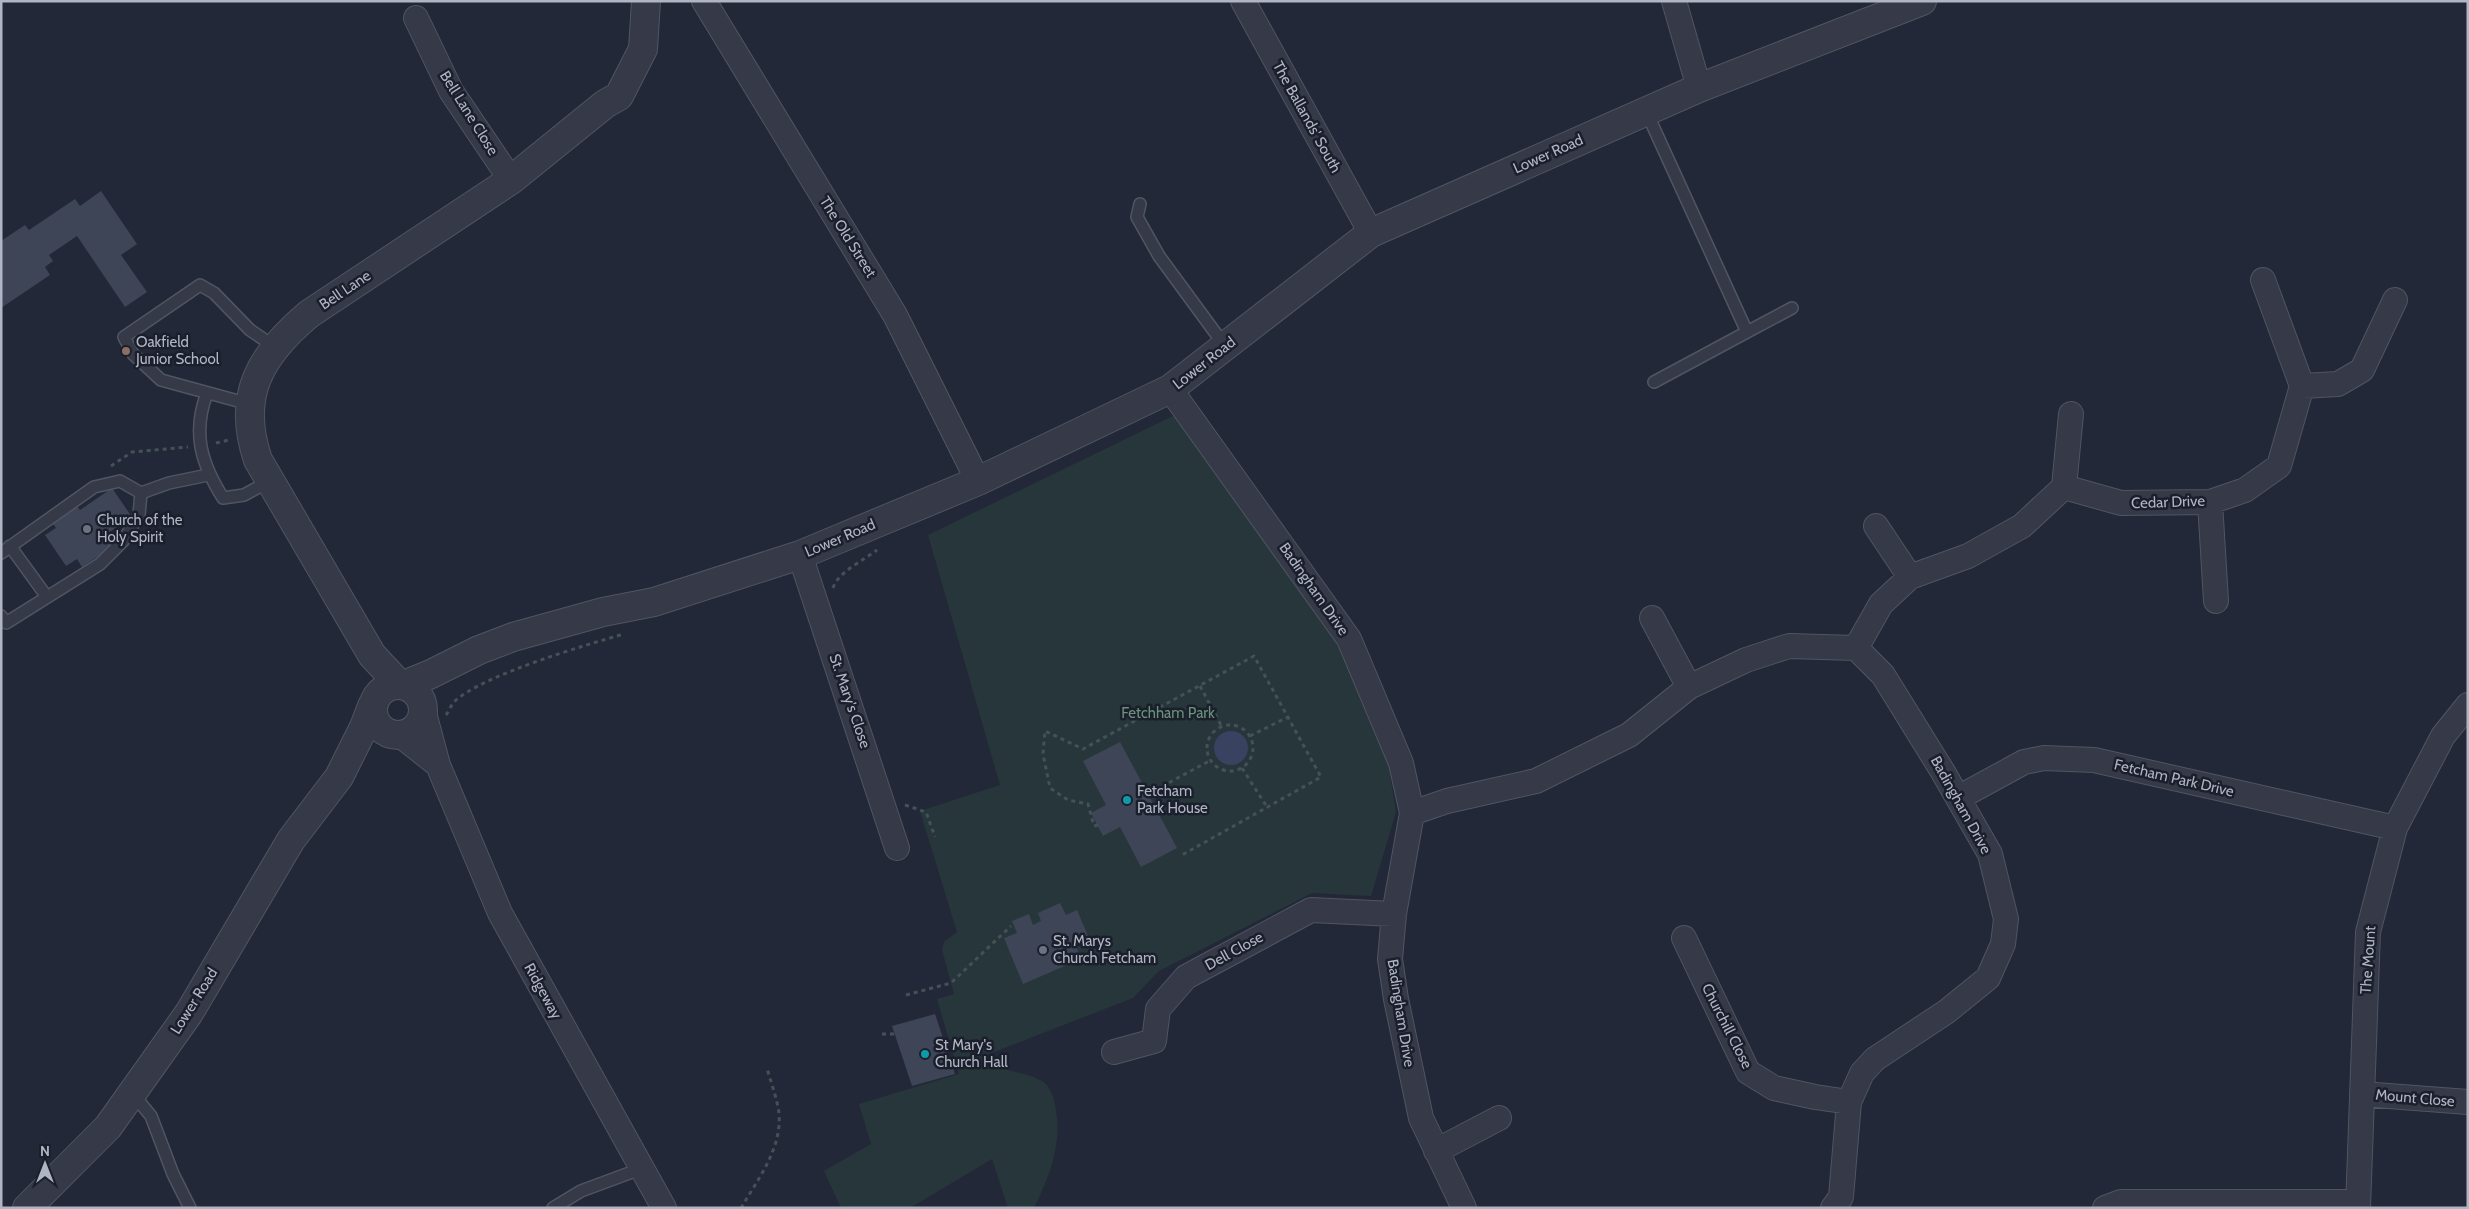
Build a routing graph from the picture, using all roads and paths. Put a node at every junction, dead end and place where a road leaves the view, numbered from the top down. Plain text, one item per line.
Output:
1 (646, 1) edge
2 (704, 1) edge
3 (1244, 1) edge
4 (1674, 1) edge
5 (1922, 1) edge
6 (416, 18) dead end
7 (1699, 88) junction
8 (1646, 111) junction
9 (511, 180) junction
10 (1140, 204) dead end
11 (1371, 233) junction
12 (2263, 280) dead end
13 (2395, 300) dead end
14 (1792, 308) dead end
15 (1746, 332) junction
16 (1225, 346) junction
17 (275, 347) junction
18 (1654, 382) dead end
19 (2302, 386) junction
20 (1170, 389) junction
21 (207, 393) junction
22 (249, 404) junction
23 (2071, 414) dead end
24 (208, 474) junction
25 (978, 481) junction
26 (270, 482) junction
27 (2064, 487) junction
28 (141, 493) junction
29 (2210, 502) junction
30 (1876, 526) dead end
31 (6, 549) edge
32 (877, 550) dead end
33 (800, 555) junction
34 (1910, 577) junction
35 (832, 592) dead end
36 (47, 597) junction
37 (2216, 601) dead end
38 (1, 616) edge
39 (1652, 618) dead end
40 (612, 637) dead end
41 (1856, 648) junction
42 (372, 655) junction
43 (455, 661) junction
44 (402, 685) junction
45 (1200, 686) junction
46 (1689, 687) junction
47 (373, 702) junction
48 (2468, 705) edge
49 (430, 711) junction
50 (1288, 717) junction
51 (1222, 727) junction
52 (398, 735) junction
53 (1250, 736) junction
54 (1211, 760) junction
55 (438, 765) junction
56 (1242, 768) junction
57 (339, 777) junction
58 (1148, 794) dead end
59 (1958, 798) junction
60 (903, 805) dead end
61 (1267, 807) junction
62 (1412, 813) junction
63 (1098, 825) dead end
64 (2395, 828) junction
65 (935, 837) dead end
66 (897, 848) dead end
67 (1182, 854) dead end
68 (1394, 914) junction
69 (1011, 926) dead end
70 (1684, 938) dead end
71 (906, 995) dead end
72 (882, 1034) dead end
73 (894, 1034) dead end
74 (1114, 1052) dead end
75 (767, 1068) dead end
76 (132, 1093) junction
77 (2362, 1094) junction
78 (1849, 1102) junction
79 (2468, 1102) edge
80 (1499, 1118) dead end
81 (1436, 1151) junction
82 (643, 1168) junction
83 (2358, 1205) edge
84 (27, 1208) edge
85 (190, 1208) edge
86 (553, 1208) edge
87 (664, 1208) edge
88 (741, 1208) edge
89 (1464, 1208) edge
90 (1833, 1208) edge
91 (2105, 1208) edge

1 - 9 street, Bell Lane
2 - 25 street, The Old Street
3 - 11 street, The Ballands' South
4 - 7 street
5 - 7 street, Lower Road
6 - 9 street, Bell Lane Close
7 - 8 street, Lower Road
8 - 11 street, Lower Road
8 - 15 lane
9 - 17 street, Bell Lane
10 - 16 lane
11 - 16 street, Lower Road
12 - 19 street
13 - 19 street
14 - 15 lane
15 - 18 lane
16 - 20 street, Lower Road
17 - 21 lane
17 - 22 street, Bell Lane
19 - 29 street, Cedar Drive
20 - 25 street, Lower Road
20 - 62 street, Badingham Drive
21 - 22 lane
21 - 24 lane
22 - 26 street, Bell Lane
23 - 27 street
24 - 26 lane
24 - 28 lane
25 - 33 street, Lower Road
26 - 42 street, Bell Lane
27 - 29 street, Cedar Drive
27 - 34 street
28 - 31 lane
28 - 36 lane
29 - 37 street
30 - 34 street
31 - 36 lane
32 - 35 path
33 - 43 street, Lower Road
33 - 66 street, St. Mary's Close
34 - 41 street
36 - 38 lane
39 - 46 street
40 - 49 path
41 - 46 street
41 - 59 street, Badingham Drive
42 - 44 street, Bell Lane
42 - 47 street, Bell Lane
43 - 44 street, Lower Road
43 - 49 street, Lower Road
44 - 47 street, Lower Road
44 - 49 street
45 - 50 path
45 - 51 path
45 - 63 path
46 - 62 street
47 - 52 street
47 - 57 street, Lower Road
48 - 64 street, The Mount
49 - 52 street, Lower Road
49 - 55 street, Ridgeway
50 - 53 path
50 - 61 path
51 - 53 path
51 - 54 path
52 - 55 street, Ridgeway
52 - 57 street, Lower Road
53 - 56 path
54 - 56 path
54 - 58 path
55 - 82 street, Ridgeway
56 - 61 path
57 - 76 street, Lower Road
59 - 64 street, Fetcham Park Drive
59 - 78 street, Badingham Drive
60 - 65 path
61 - 67 path
62 - 68 street, Badingham Drive
64 - 77 street, The Mount
68 - 74 street, Dell Close
68 - 81 street, Badingham Drive
69 - 71 path
70 - 78 street, Churchill Close
72 - 73 path
75 - 88 path
76 - 84 street, Lower Road
76 - 85 lane
77 - 79 street, Mount Close
77 - 83 street, The Mount
78 - 90 street, Badingham Drive
80 - 81 street
81 - 89 street, Badingham Drive
82 - 86 lane
82 - 87 street, Ridgeway
83 - 91 street

